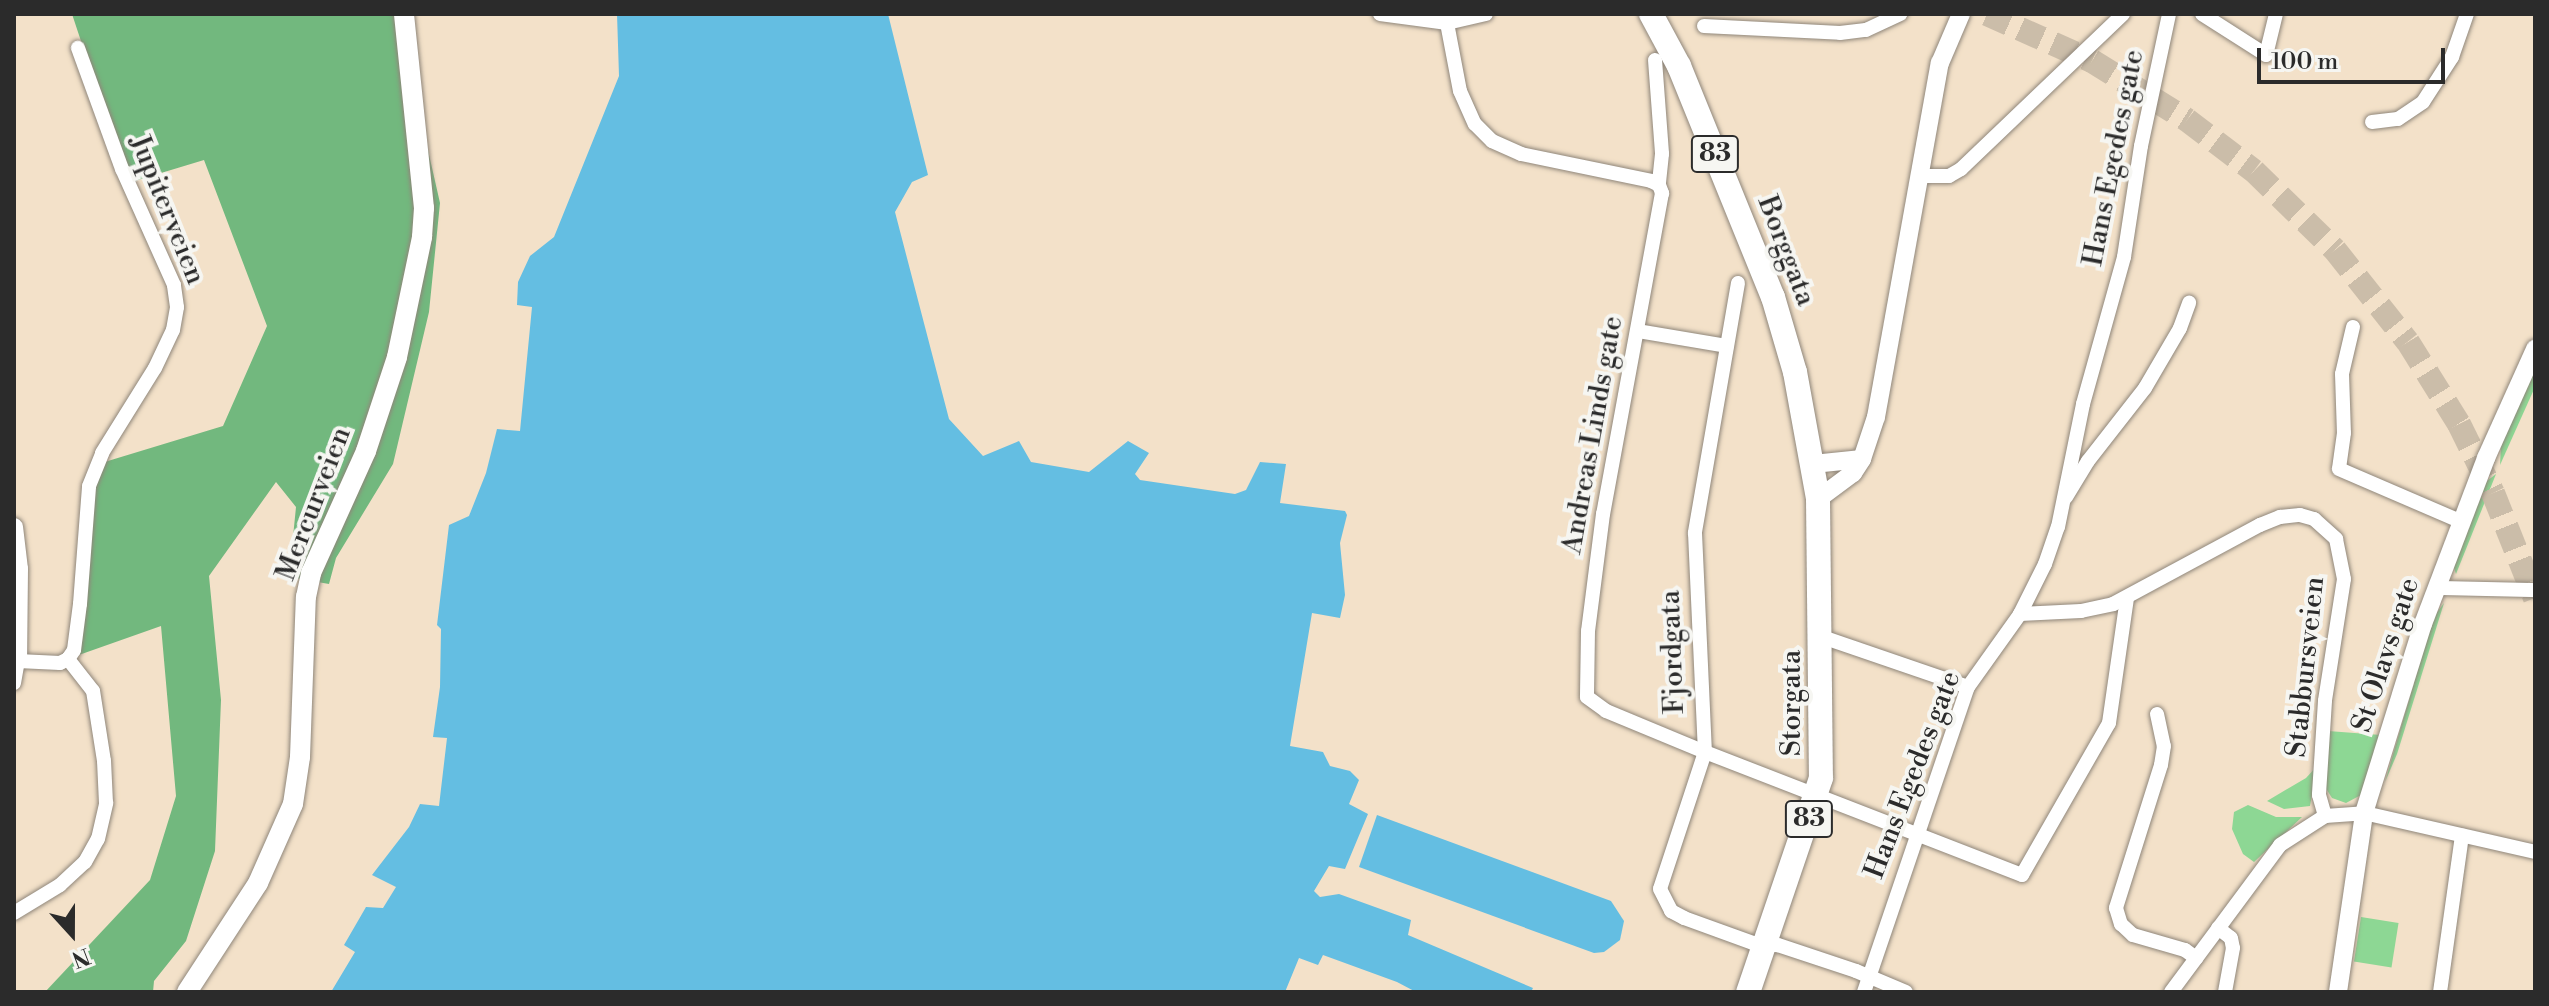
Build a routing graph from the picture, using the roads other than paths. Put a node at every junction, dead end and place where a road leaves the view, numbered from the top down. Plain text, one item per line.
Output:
1 (404, 14) edge
2 (1380, 14) edge
3 (1486, 14) edge
4 (1651, 14) edge
5 (1668, 14) edge
6 (1900, 14) edge
7 (2123, 14) edge
8 (2169, 14) edge
9 (2202, 14) edge
10 (2276, 14) edge
11 (2467, 14) edge
12 (1956, 16) edge
13 (1447, 23) junction
14 (1704, 26) dead end
15 (78, 48) dead end
16 (1655, 60) dead end
17 (1679, 66) junction
18 (2372, 122) dead end
19 (1921, 176) junction
20 (1659, 185) junction
21 (1738, 283) dead end
22 (2189, 303) dead end
23 (2353, 327) dead end
24 (1638, 331) junction
25 (1727, 346) junction
26 (2535, 349) edge
27 (1862, 459) junction
28 (1813, 464) junction
29 (2066, 498) junction
30 (1818, 499) junction
31 (2462, 522) junction
32 (14, 527) edge
33 (2437, 588) junction
34 (2535, 590) edge
35 (2127, 598) junction
36 (16, 611) edge
37 (2020, 614) junction
38 (1822, 637) junction
39 (68, 659) junction
40 (18, 661) junction
41 (14, 683) edge
42 (1968, 687) junction
43 (2157, 714) dead end
44 (1705, 752) junction
45 (1817, 796) junction
46 (2364, 813) junction
47 (2325, 816) junction
48 (1916, 832) junction
49 (2462, 836) junction
50 (2535, 852) edge
51 (14, 913) edge
52 (2218, 928) junction
53 (1766, 943) junction
54 (2196, 958) junction
55 (1866, 985) edge
56 (187, 992) edge
57 (1748, 992) edge
58 (1906, 992) edge
59 (2171, 992) edge
60 (2225, 992) edge
61 (2338, 992) edge
62 (2440, 992) edge

1 - 56 main road, Mercurveien
2 - 13 street
3 - 13 street
4 - 17 highway, Borggata / 83
5 - 17 highway, Borggata / 83
6 - 14 street
7 - 19 street
8 - 29 street, Hans Egedes gate
9 - 10 street
11 - 18 street
12 - 19 street
13 - 20 street
15 - 39 street, Jupiterveien
16 - 20 street, Andreas Linds gate
17 - 28 highway, Borggata / 83
19 - 27 street
20 - 24 street, Andreas Linds gate
21 - 25 street, Fjordgata
22 - 29 street, Hans Egedes gate
23 - 31 street
24 - 25 street
24 - 44 street, Andreas Linds gate
25 - 44 street, Fjordgata
26 - 31 street, St Olavs gate
27 - 28 street
27 - 30 street
28 - 30 highway, Storgata / 83
29 - 37 street, Hans Egedes gate
30 - 38 highway, Storgata / 83
31 - 33 street, St Olavs gate
32 - 36 street
33 - 34 street
33 - 46 street, St Olavs gate
35 - 37 street
35 - 47 street, Stabbursveien
35 - 48 street
36 - 40 street
37 - 42 street, Hans Egedes gate
38 - 42 street
38 - 45 highway, Storgata / 83
39 - 40 street
39 - 51 street
40 - 41 street
42 - 48 street, Hans Egedes gate
43 - 54 street
44 - 45 street
44 - 53 street, Fjordgata
45 - 48 street
45 - 53 highway, Storgata / 83
46 - 47 street
46 - 49 street
46 - 61 street, St Olavs gate
47 - 52 street
48 - 55 street, Hans Egedes gate
49 - 50 street
49 - 62 street
52 - 54 street
52 - 60 street
53 - 55 street, Fjordgata
53 - 57 highway, Storgata / 83
54 - 59 street
55 - 58 street, Fjordgata

